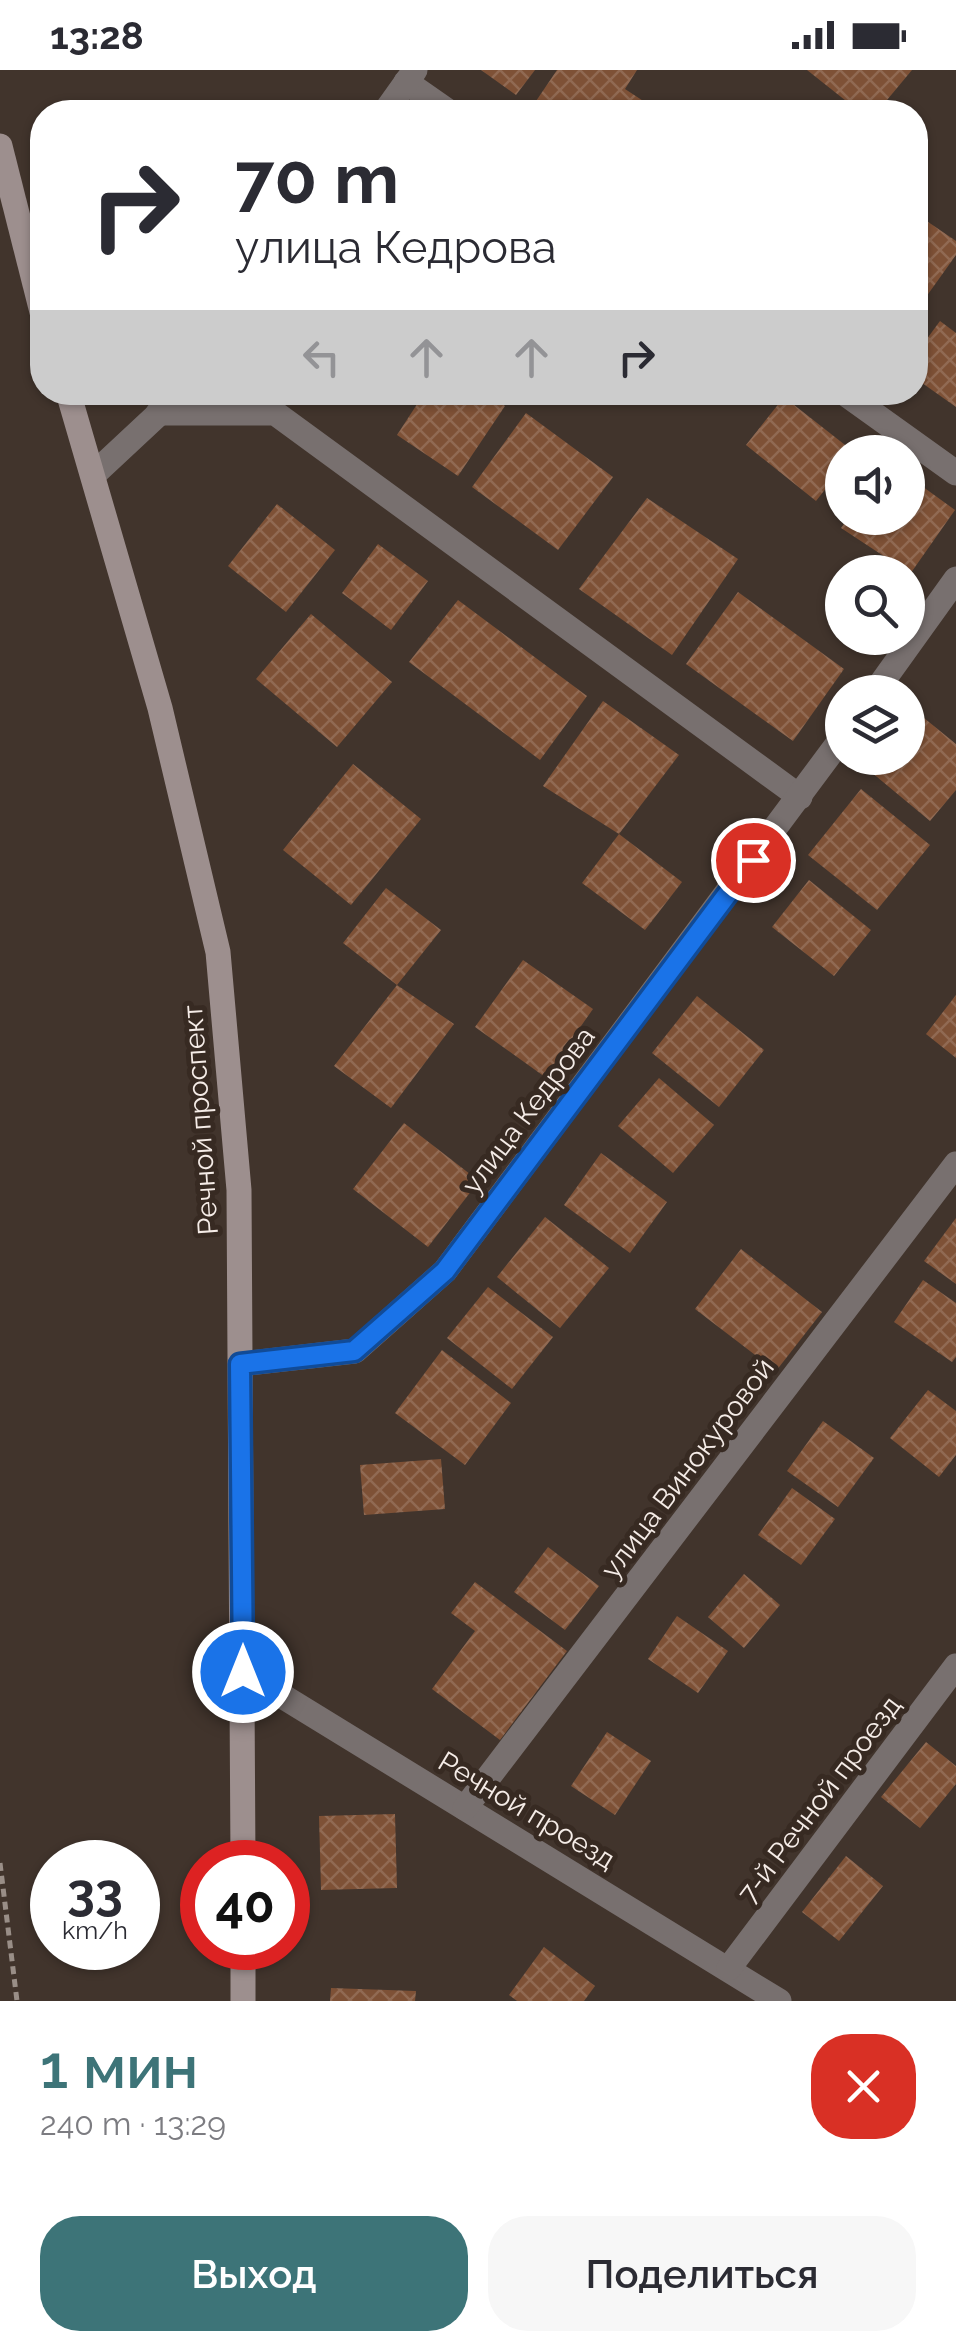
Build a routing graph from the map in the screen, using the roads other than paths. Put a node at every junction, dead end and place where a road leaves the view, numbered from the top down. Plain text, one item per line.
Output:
1 (411, 76) edge
2 (394, 100) edge
3 (436, 100) edge
4 (0, 146) edge
5 (30, 265) edge
6 (72, 405) edge
7 (167, 405) edge
8 (861, 405) edge
9 (158, 413) junction
10 (956, 473) edge
11 (94, 475) junction
12 (956, 579) edge
13 (887, 675) edge
14 (825, 761) edge
15 (800, 796) junction
16 (956, 1164) edge
17 (240, 1364) junction
18 (956, 1666) edge
19 (243, 1672) junction
20 (466, 1808) junction
21 (244, 1840) edge
22 (730, 1968) junction
23 (244, 1970) edge
24 (244, 2001) edge
25 (779, 2001) edge

1 - 2 street
1 - 3 street
4 - 5 street
6 - 11 street, Речной проспект
7 - 9 street
8 - 10 street
9 - 11 street
9 - 15 street
11 - 17 street, Речной проспект
12 - 13 street
14 - 15 street, улица Кедрова
15 - 17 street, улица Кедрова
16 - 20 street, улица Винокуровой
17 - 19 street, Речной проспект
18 - 22 street, 7-й Речной проезд
19 - 20 street, Речной проезд
19 - 21 street, Речной проспект
20 - 22 street, Речной проезд
22 - 25 street, Речной проезд
23 - 24 street

